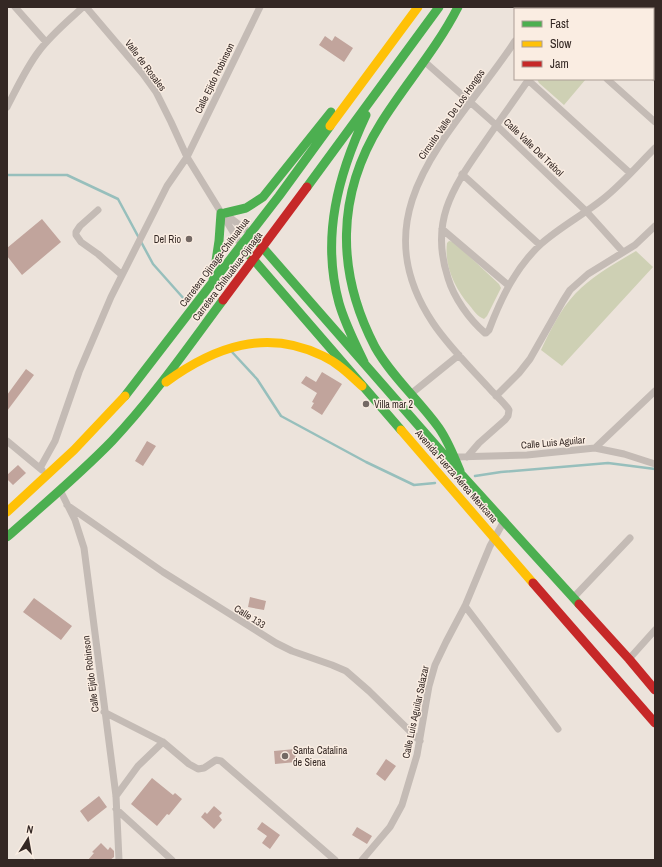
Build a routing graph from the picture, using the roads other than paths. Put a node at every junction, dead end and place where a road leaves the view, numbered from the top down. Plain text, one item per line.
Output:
1 (15, 7) edge
2 (83, 7) edge
3 (86, 7) edge
4 (418, 7) edge
5 (439, 7) edge
6 (458, 7) edge
7 (257, 8) edge
8 (46, 42) junction
9 (514, 42) edge
10 (426, 62) junction
11 (371, 72) junction
12 (527, 80) edge
13 (529, 80) edge
14 (608, 80) edge
15 (378, 90) junction
16 (470, 102) junction
17 (345, 106) junction
18 (7, 107) edge
19 (359, 116) junction
20 (655, 122) edge
21 (496, 125) junction
22 (655, 148) edge
23 (187, 157) junction
24 (630, 173) junction
25 (462, 174) junction
26 (98, 210) dead end
27 (221, 211) junction
28 (586, 211) junction
29 (655, 226) edge
30 (442, 229) junction
31 (250, 233) junction
32 (241, 245) junction
33 (540, 245) junction
34 (263, 247) junction
35 (623, 252) junction
36 (253, 259) junction
37 (122, 275) junction
38 (212, 283) junction
39 (508, 285) junction
40 (459, 355) junction
41 (364, 362) junction
42 (362, 386) junction
43 (655, 391) edge
44 (153, 393) junction
45 (412, 393) junction
46 (496, 396) junction
47 (7, 441) edge
48 (595, 448) junction
49 (454, 457) junction
50 (467, 457) junction
51 (655, 464) edge
52 (40, 468) junction
53 (460, 473) junction
54 (48, 475) junction
55 (60, 490) junction
56 (67, 505) junction
57 (7, 512) edge
58 (504, 521) junction
59 (7, 537) edge
60 (495, 537) junction
61 (630, 538) dead end
62 (573, 598) junction
63 (465, 606) junction
64 (655, 630) edge
65 (629, 659) junction
66 (655, 690) edge
67 (104, 712) junction
68 (655, 723) edge
69 (558, 729) dead end
70 (420, 741) junction
71 (164, 742) junction
72 (116, 796) junction
73 (116, 809) junction
74 (119, 860) edge
75 (172, 860) edge
76 (335, 860) edge
77 (362, 860) edge

1 - 8 street
2 - 8 street
3 - 23 street, Valle de Rosales
4 - 11 main road, Carretera Ojinaga-Chihuahua
5 - 15 main road, Carretera Chihuahua-Ojinaga
6 - 10 main road
7 - 23 street, Calle Ejido Robinson
8 - 18 street
9 - 16 street, Circuito Valle De Los Hongos
10 - 16 street, Calle Valle Del Trébol
10 - 45 main road
11 - 17 main road, Carretera Ojinaga-Chihuahua
11 - 27 main road
12 - 21 street
13 - 24 street
14 - 20 street
15 - 19 main road, Carretera Chihuahua-Ojinaga
15 - 41 main road
16 - 21 street, Calle Valle Del Trébol
16 - 40 street, Circuito Valle De Los Hongos
17 - 19 main road
17 - 31 main road, Carretera Ojinaga-Chihuahua
19 - 34 main road, Carretera Chihuahua-Ojinaga
21 - 25 street
21 - 28 street, Calle Valle Del Trébol
22 - 24 street
23 - 27 street, Valle de Rosales
23 - 37 street, Calle Ejido Robinson
24 - 28 street
25 - 30 street
25 - 33 street
26 - 37 street
27 - 31 street
27 - 32 street, Valle de Rosales
27 - 38 main road
28 - 33 street
28 - 35 street, Calle Valle Del Trébol
29 - 35 street
30 - 39 street
30 - 39 street
31 - 32 main road, Carretera Ojinaga-Chihuahua
31 - 34 main road, Avenida Fuerza Aérea Mexicana
32 - 36 main road, Avenida Fuerza Aérea Mexicana
32 - 38 main road, Carretera Ojinaga-Chihuahua
33 - 39 street
34 - 36 main road, Carretera Chihuahua-Ojinaga
34 - 41 main road, Avenida Fuerza Aérea Mexicana
35 - 46 street
36 - 42 main road, Avenida Fuerza Aérea Mexicana
36 - 44 main road, Carretera Chihuahua-Ojinaga
37 - 52 street, Calle Ejido Robinson
38 - 54 main road, Carretera Ojinaga-Chihuahua
40 - 45 street
40 - 46 street, Circuito Valle De Los Hongos
41 - 53 main road, Avenida Fuerza Aérea Mexicana
42 - 44 main road
42 - 60 main road, Avenida Fuerza Aérea Mexicana
43 - 48 street, Calle Luis Aguilar
44 - 55 main road, Carretera Chihuahua-Ojinaga
45 - 49 main road
46 - 50 street, Circuito Valle De Los Hongos
47 - 52 street
48 - 50 street, Calle Luis Aguilar
48 - 51 street
49 - 50 street, Calle Luis Aguilar
49 - 53 main road
52 - 54 street
53 - 58 main road, Avenida Fuerza Aérea Mexicana
54 - 57 main road, Carretera Ojinaga-Chihuahua
55 - 56 street, Calle Ejido Robinson
55 - 59 main road, Carretera Chihuahua-Ojinaga
56 - 67 street, Calle Ejido Robinson
56 - 70 street, Calle 133
58 - 60 street, Calle Luis Aguilar Salazar
58 - 62 main road, Avenida Fuerza Aérea Mexicana
60 - 63 street, Calle Luis Aguilar Salazar
60 - 68 main road, Avenida Fuerza Aérea Mexicana
61 - 62 street
62 - 65 main road, Avenida Fuerza Aérea Mexicana
63 - 69 street
63 - 70 street, Calle Luis Aguilar Salazar
64 - 65 street
65 - 66 main road, Avenida Fuerza Aérea Mexicana
67 - 71 street
67 - 72 street, Calle Ejido Robinson
70 - 77 street, Calle Luis Aguilar Salazar
71 - 72 street
71 - 76 street
72 - 73 street, Calle Ejido Robinson
73 - 74 street, Calle Ejido Robinson
73 - 75 street

